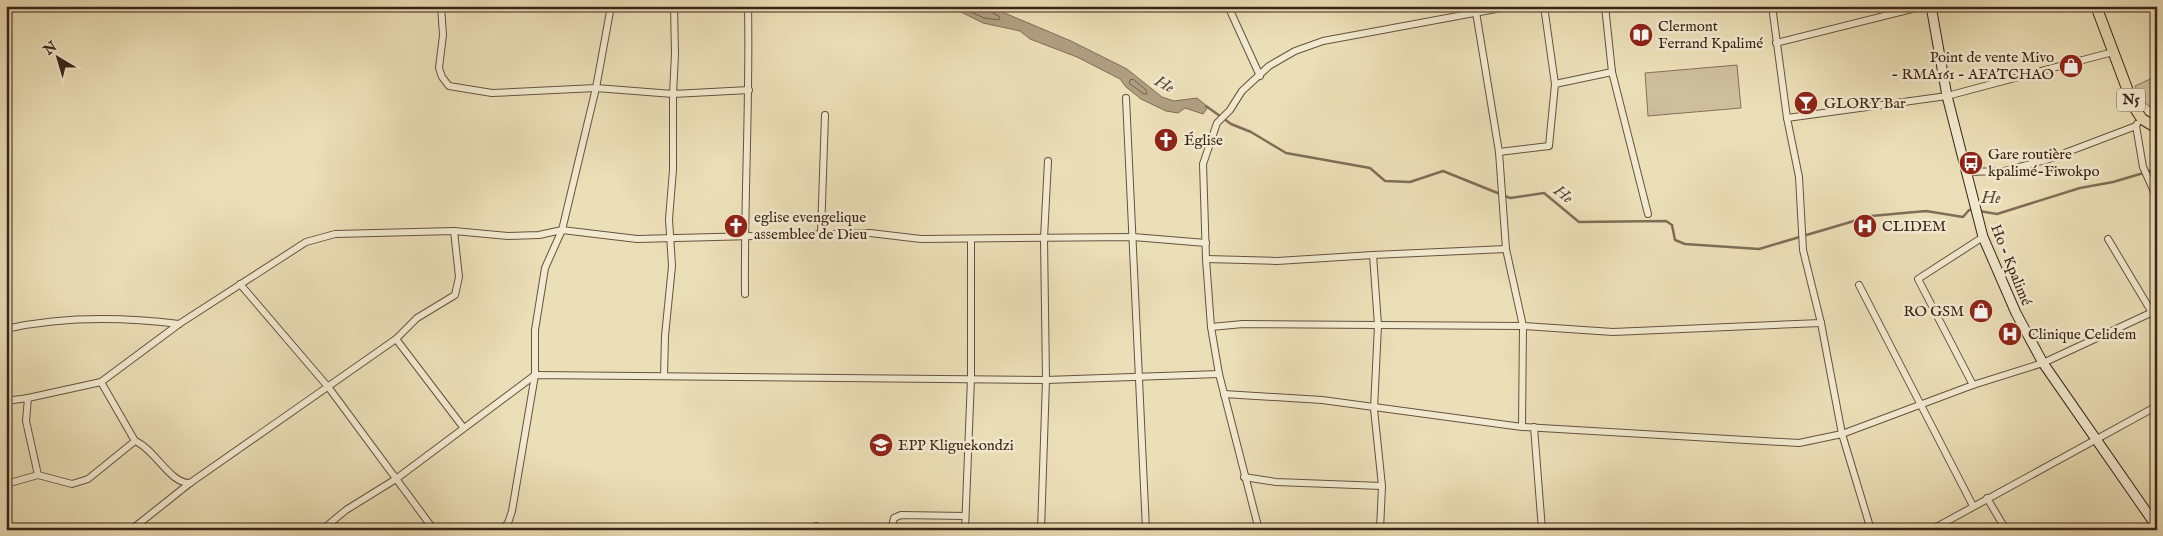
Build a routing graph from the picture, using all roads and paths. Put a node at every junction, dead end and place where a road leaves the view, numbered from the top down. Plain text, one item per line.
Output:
1 (441, 6) edge
2 (611, 6) edge
3 (674, 6) edge
4 (748, 6) edge
5 (1228, 6) edge
6 (1512, 6) edge
7 (1544, 6) edge
8 (1605, 6) edge
9 (1772, 6) edge
10 (1924, 6) edge
11 (1931, 6) edge
12 (2096, 6) edge
13 (1475, 9) edge
14 (1776, 43) junction
15 (2114, 52) junction
16 (1612, 72) junction
17 (1260, 76) junction
18 (1555, 84) junction
19 (596, 88) junction
20 (749, 90) junction
21 (672, 94) junction
22 (1947, 96) junction
23 (1126, 98) dead end
24 (825, 115) dead end
25 (1787, 118) junction
26 (2139, 123) junction
27 (2157, 128) edge
28 (1499, 152) junction
29 (1048, 161) dead end
30 (1965, 172) junction
31 (2157, 198) edge
32 (1648, 214) dead end
33 (562, 230) junction
34 (454, 231) junction
35 (821, 233) junction
36 (744, 236) junction
37 (1133, 236) junction
38 (671, 237) junction
39 (1983, 237) junction
40 (1044, 238) junction
41 (2108, 239) dead end
42 (972, 240) junction
43 (1206, 244) junction
44 (1506, 249) junction
45 (1373, 255) junction
46 (1206, 258) junction
47 (240, 284) junction
48 (1859, 285) dead end
49 (745, 294) dead end
50 (2155, 311) edge
51 (2157, 321) edge
52 (1821, 323) junction
53 (179, 324) junction
54 (1378, 325) junction
55 (1523, 326) junction
56 (1211, 327) junction
57 (6, 330) edge
58 (396, 339) junction
59 (2043, 363) junction
60 (1219, 374) junction
61 (535, 375) junction
62 (664, 376) junction
63 (1138, 377) junction
64 (971, 378) junction
65 (1046, 380) junction
66 (101, 382) junction
67 (1973, 385) junction
68 (329, 388) junction
69 (1224, 394) junction
70 (28, 398) junction
71 (6, 401) edge
72 (1921, 406) junction
73 (2157, 406) edge
74 (1374, 409) junction
75 (463, 427) junction
76 (1522, 427) junction
77 (1534, 427) junction
78 (1842, 434) junction
79 (2096, 440) junction
80 (135, 441) junction
81 (38, 475) junction
82 (1244, 477) junction
83 (396, 478) junction
84 (190, 483) junction
85 (6, 484) edge
86 (1382, 486) junction
87 (1987, 498) junction
88 (1973, 506) junction
89 (965, 516) junction
90 (2157, 527) edge
91 (131, 530) edge
92 (322, 530) edge
93 (434, 530) edge
94 (501, 530) edge
95 (891, 530) edge
96 (965, 530) edge
97 (1041, 530) edge
98 (1146, 530) edge
99 (1259, 530) edge
100 (1380, 530) edge
101 (1542, 530) edge
102 (1871, 530) edge
103 (1931, 530) edge
104 (2006, 530) edge

1 - 19 street
2 - 19 street
3 - 21 street
4 - 20 street
5 - 17 street
6 - 13 street
7 - 18 street
8 - 16 street
9 - 14 street
10 - 14 street
11 - 22 main road, Ho - Kpalimé
12 - 15 main road, N5
13 - 17 street
13 - 28 street
14 - 25 street
15 - 22 street
15 - 26 main road, N5
16 - 18 street
16 - 32 street
17 - 43 street
18 - 28 street
19 - 21 street
19 - 33 street
20 - 21 street
20 - 36 street
21 - 38 street
22 - 25 street
22 - 30 main road, Ho - Kpalimé
23 - 37 street
24 - 35 street
25 - 52 street
26 - 27 main road, N5
26 - 30 street
26 - 31 street
28 - 44 street
29 - 40 street
30 - 39 main road, Ho - Kpalimé
33 - 34 street
33 - 38 street
33 - 61 street
34 - 47 street
34 - 58 street
35 - 36 street
35 - 42 street
36 - 38 street
36 - 49 street
37 - 40 street
37 - 43 street
37 - 63 street
38 - 62 street
39 - 59 main road, Ho - Kpalimé
39 - 67 street
40 - 42 street
40 - 65 street
41 - 50 street
42 - 64 street
43 - 46 street
44 - 45 street
44 - 55 street
45 - 46 street
45 - 54 street
46 - 56 street
47 - 53 street
47 - 68 street
48 - 72 street
50 - 51 street
50 - 59 street
52 - 55 street
52 - 78 street
53 - 57 street
53 - 66 street
54 - 55 street
54 - 56 street
54 - 74 street
55 - 76 street
56 - 60 street
58 - 68 street
58 - 75 street
59 - 67 street
59 - 79 main road, Ho - Kpalimé
60 - 63 street
60 - 69 street
61 - 62 street
61 - 75 street
61 - 94 street
62 - 64 street
63 - 65 street
63 - 98 street
64 - 65 street
64 - 89 street
65 - 97 street
66 - 70 street
66 - 80 street
67 - 72 street
68 - 83 street
68 - 84 street
69 - 74 street
69 - 82 street
70 - 71 street
70 - 81 street
72 - 78 street
72 - 88 street
73 - 79 street
74 - 76 street
74 - 86 street
75 - 83 street
76 - 77 street
77 - 78 street
77 - 101 street
78 - 102 street
79 - 87 street
79 - 90 main road, Ho - Kpalimé
80 - 81 street
80 - 84 street
81 - 85 street
82 - 86 street
82 - 99 street
83 - 92 street
83 - 93 street
84 - 91 street
86 - 100 street
87 - 88 street
87 - 104 street
88 - 103 street
89 - 95 street
89 - 96 street

